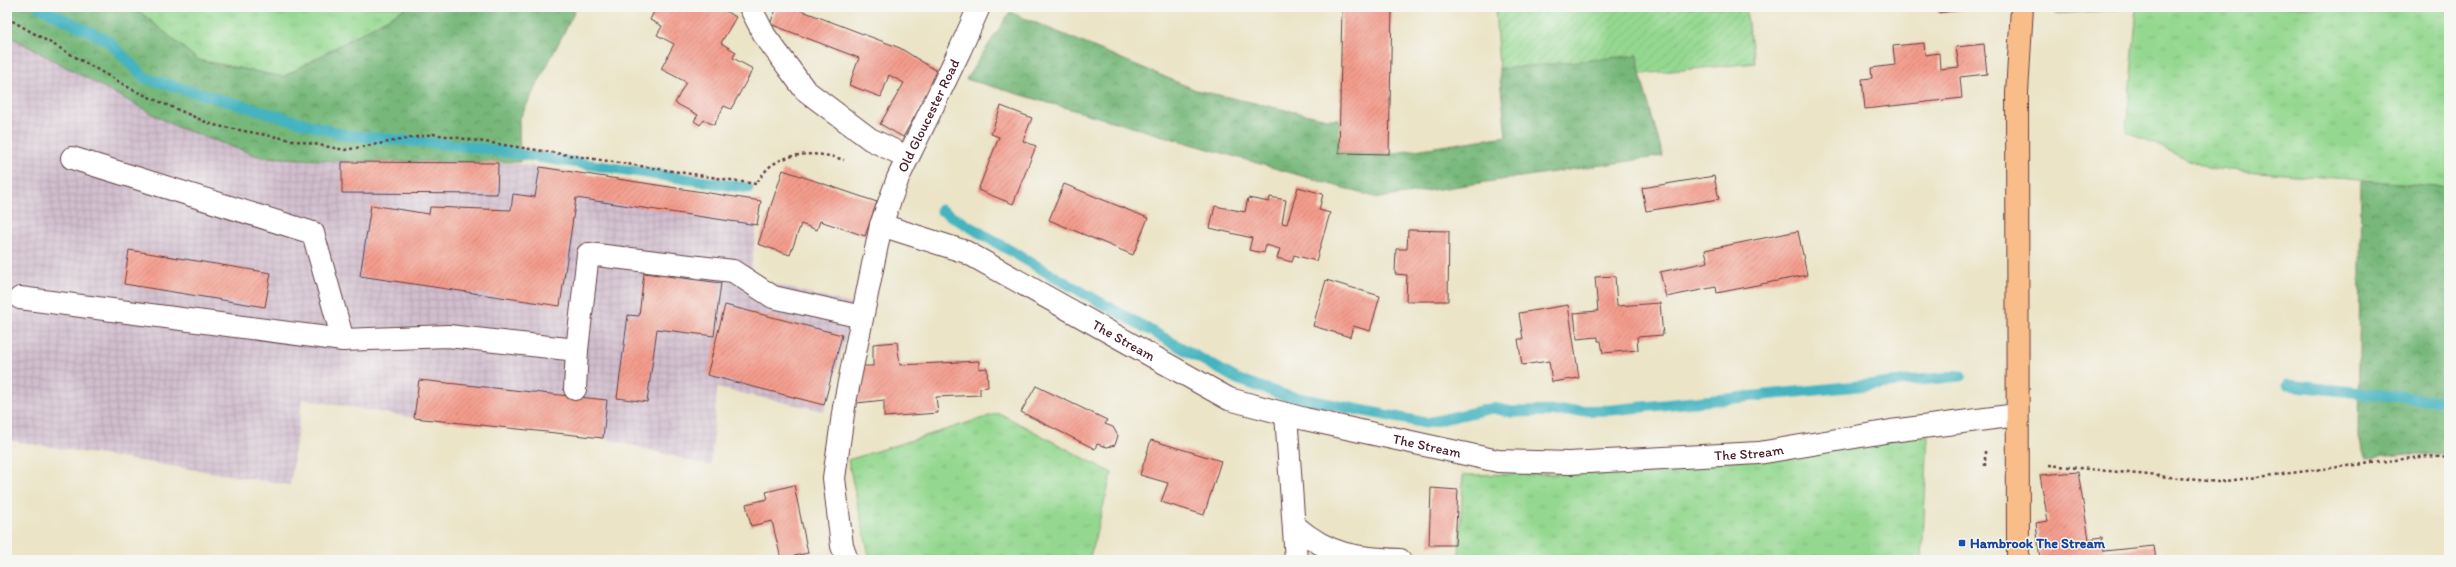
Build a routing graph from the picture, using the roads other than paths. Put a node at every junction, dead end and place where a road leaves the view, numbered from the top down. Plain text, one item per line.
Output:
1 (750, 7) edge
2 (979, 7) edge
3 (2022, 7) edge
4 (907, 157) junction
5 (72, 158) dead end
6 (881, 225) junction
7 (20, 298) dead end
8 (862, 317) junction
9 (343, 340) junction
10 (577, 350) junction
11 (575, 389) dead end
12 (1286, 414) junction
13 (2017, 415) junction
14 (1295, 526) junction
15 (847, 560) edge
16 (1296, 560) edge
17 (1400, 560) edge
18 (2018, 560) edge

1 - 4 street
2 - 4 street, Old Gloucester Road
3 - 13 main road
4 - 6 street, Old Gloucester Road
5 - 9 street
6 - 8 street, Old Gloucester Road
6 - 12 street, The Stream
7 - 9 street
8 - 10 street
8 - 15 street, Old Gloucester Road
9 - 10 street
10 - 11 street
12 - 13 street, The Stream
12 - 14 street
13 - 18 main road
14 - 16 street
14 - 17 street

